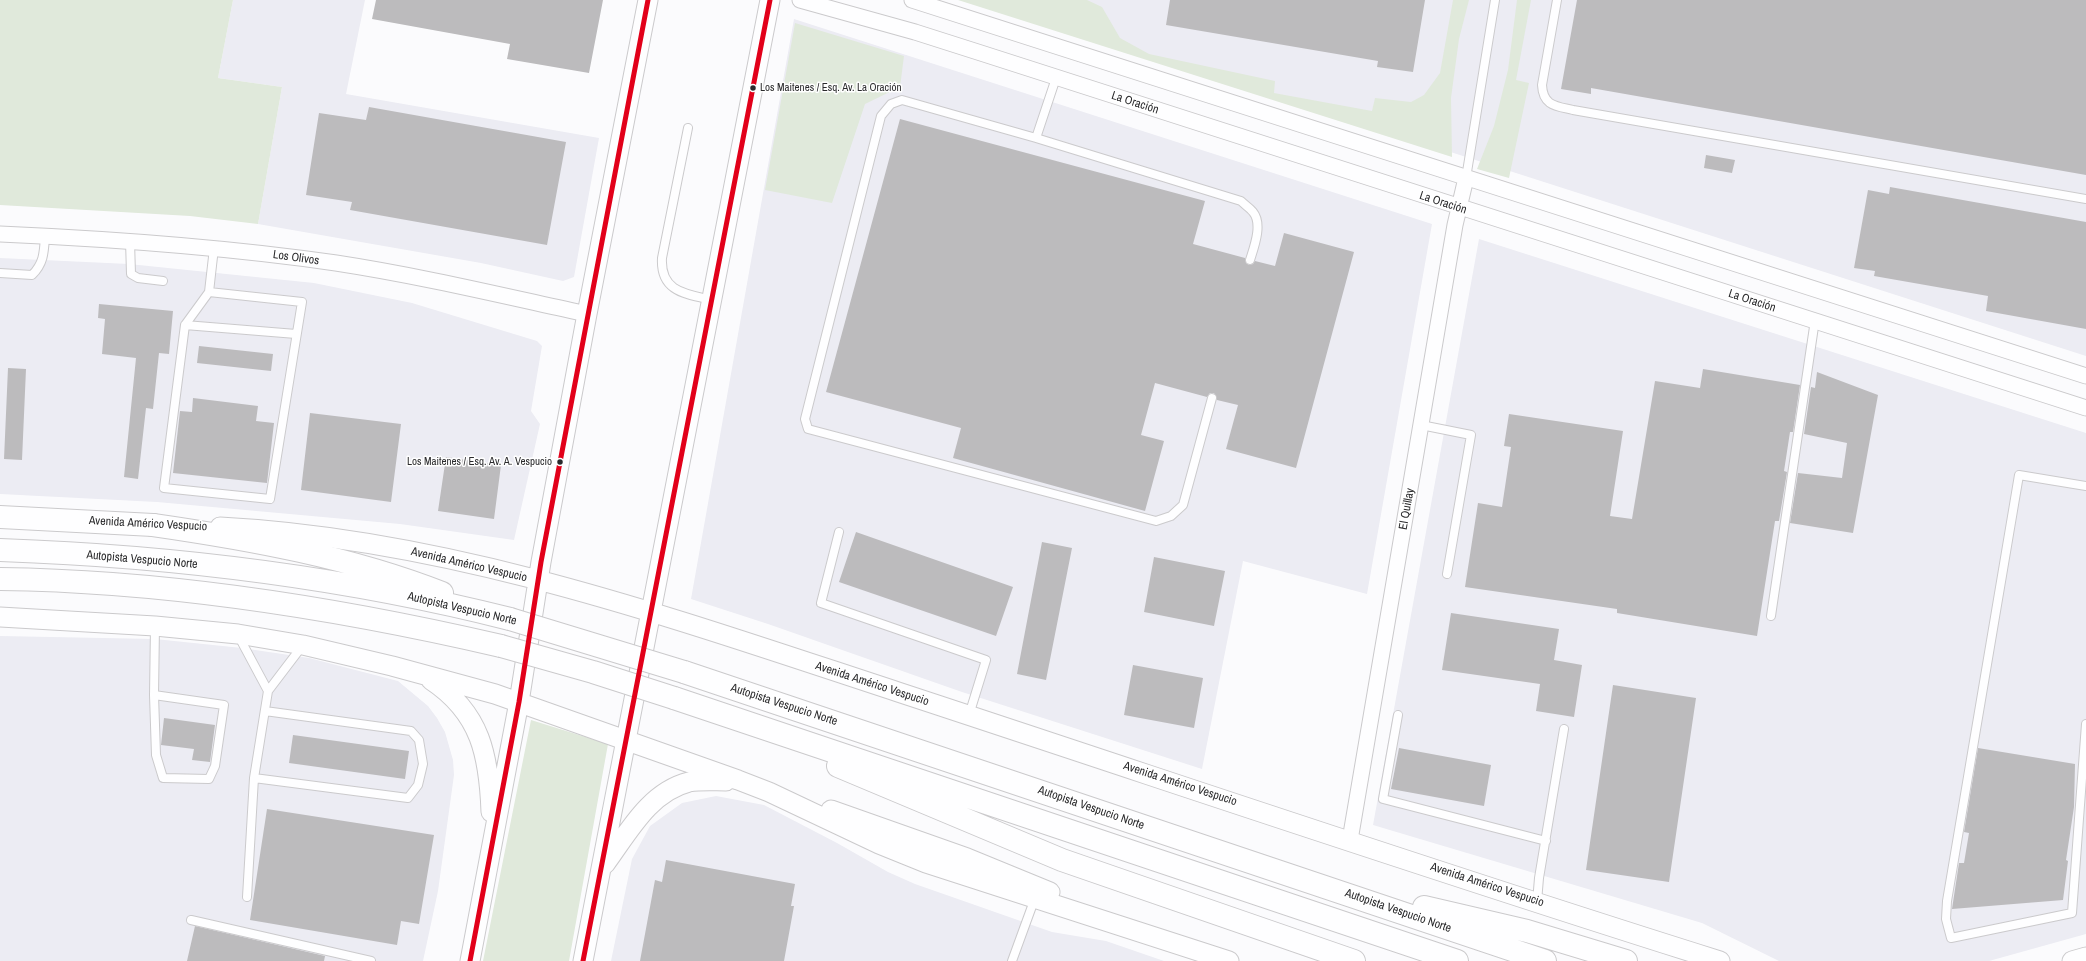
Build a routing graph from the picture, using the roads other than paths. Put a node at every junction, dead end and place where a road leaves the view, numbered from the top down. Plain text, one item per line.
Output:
1 (648, 0) edge
2 (770, 0) edge
3 (800, 0) edge
4 (912, 0) edge
5 (1495, 0) edge
6 (1557, 0) edge
7 (1056, 78) junction
8 (688, 128) dead end
9 (1036, 138) junction
10 (1466, 178) junction
11 (2086, 199) edge
12 (1459, 208) junction
13 (0, 234) edge
14 (45, 236) junction
15 (130, 241) junction
16 (214, 248) junction
17 (1250, 260) dead end
18 (0, 274) edge
19 (164, 281) dead end
20 (210, 292) junction
21 (712, 300) junction
22 (587, 314) junction
23 (1815, 320) junction
24 (185, 325) junction
25 (296, 334) junction
26 (2086, 376) edge
27 (1212, 398) dead end
28 (2086, 408) edge
29 (1421, 425) junction
30 (2086, 486) edge
31 (0, 517) edge
32 (153, 525) junction
33 (839, 532) dead end
34 (0, 550) edge
35 (1447, 574) dead end
36 (0, 579) edge
37 (538, 581) junction
38 (651, 613) junction
39 (1771, 616) dead end
40 (0, 617) edge
41 (500, 617) junction
42 (155, 626) junction
43 (238, 634) junction
44 (303, 645) junction
45 (421, 674) junction
46 (268, 691) junction
47 (154, 695) junction
48 (519, 702) junction
49 (265, 712) junction
50 (969, 715) junction
51 (1398, 715) dead end
52 (2086, 724) edge
53 (767, 729) junction
54 (1564, 729) dead end
55 (626, 740) junction
56 (254, 778) junction
57 (738, 780) junction
58 (769, 792) junction
59 (1350, 840) junction
60 (1546, 841) junction
61 (493, 842) junction
62 (602, 868) junction
63 (1311, 882) junction
64 (247, 897) dead end
65 (1035, 898) junction
66 (1537, 902) junction
67 (1101, 919) junction
68 (191, 920) dead end
69 (1306, 945) junction
70 (2086, 957) edge
71 (371, 961) edge
72 (470, 961) edge
73 (583, 961) edge
74 (1012, 961) edge
75 (1229, 961) edge
76 (1336, 961) edge
77 (1354, 961) edge
78 (1457, 961) edge
79 (1545, 961) edge
80 (1626, 961) edge
81 (1720, 961) edge
82 (2072, 961) edge

1 - 22 street
2 - 21 street
3 - 7 street, La Oración
4 - 10 street
5 - 10 lane
6 - 11 lane
7 - 9 lane
7 - 12 street, La Oración
8 - 21 lane
9 - 17 lane
9 - 27 lane
10 - 12 street, El Quillay
10 - 26 street
12 - 23 street, La Oración
12 - 29 street, El Quillay
13 - 14 street, Los Olivos
14 - 15 street, Los Olivos
14 - 18 lane
15 - 16 street, Los Olivos
15 - 19 lane
16 - 20 lane
16 - 22 street, Los Olivos
20 - 24 lane
20 - 25 lane
21 - 38 street
22 - 37 street
23 - 28 street, La Oración
23 - 39 lane
24 - 25 lane
24 - 25 lane
29 - 35 lane
29 - 59 street, El Quillay
30 - 52 lane
31 - 32 main road, Avenida Américo Vespucio
32 - 37 street, Avenida Américo Vespucio
32 - 41 main road
33 - 50 lane
34 - 41 main road, Autopista Vespucio Norte
36 - 53 main road, bridge
37 - 38 street, Avenida Américo Vespucio
37 - 48 street
38 - 50 street, Avenida Américo Vespucio
38 - 55 street
40 - 42 street
41 - 63 main road, Autopista Vespucio Norte, bridge
42 - 43 street
42 - 47 lane
43 - 44 street
43 - 46 lane
44 - 45 street
44 - 46 lane
45 - 48 street
45 - 61 street
46 - 49 lane
47 - 47 lane
48 - 55 street
48 - 61 street
49 - 56 lane
49 - 56 lane
50 - 59 street, Avenida Américo Vespucio
51 - 60 lane
53 - 69 main road
53 - 78 main road
54 - 60 lane
55 - 57 street
55 - 62 street
56 - 64 lane
57 - 58 street
57 - 62 street
58 - 65 street
58 - 67 street
59 - 66 street, Avenida Américo Vespucio
60 - 66 lane
61 - 72 street
62 - 73 street
63 - 79 main road, Autopista Vespucio Norte
63 - 80 main road
65 - 67 street
65 - 74 lane
66 - 81 street, Avenida Américo Vespucio
67 - 75 street
68 - 71 lane
69 - 76 main road
69 - 77 main road
70 - 82 street

